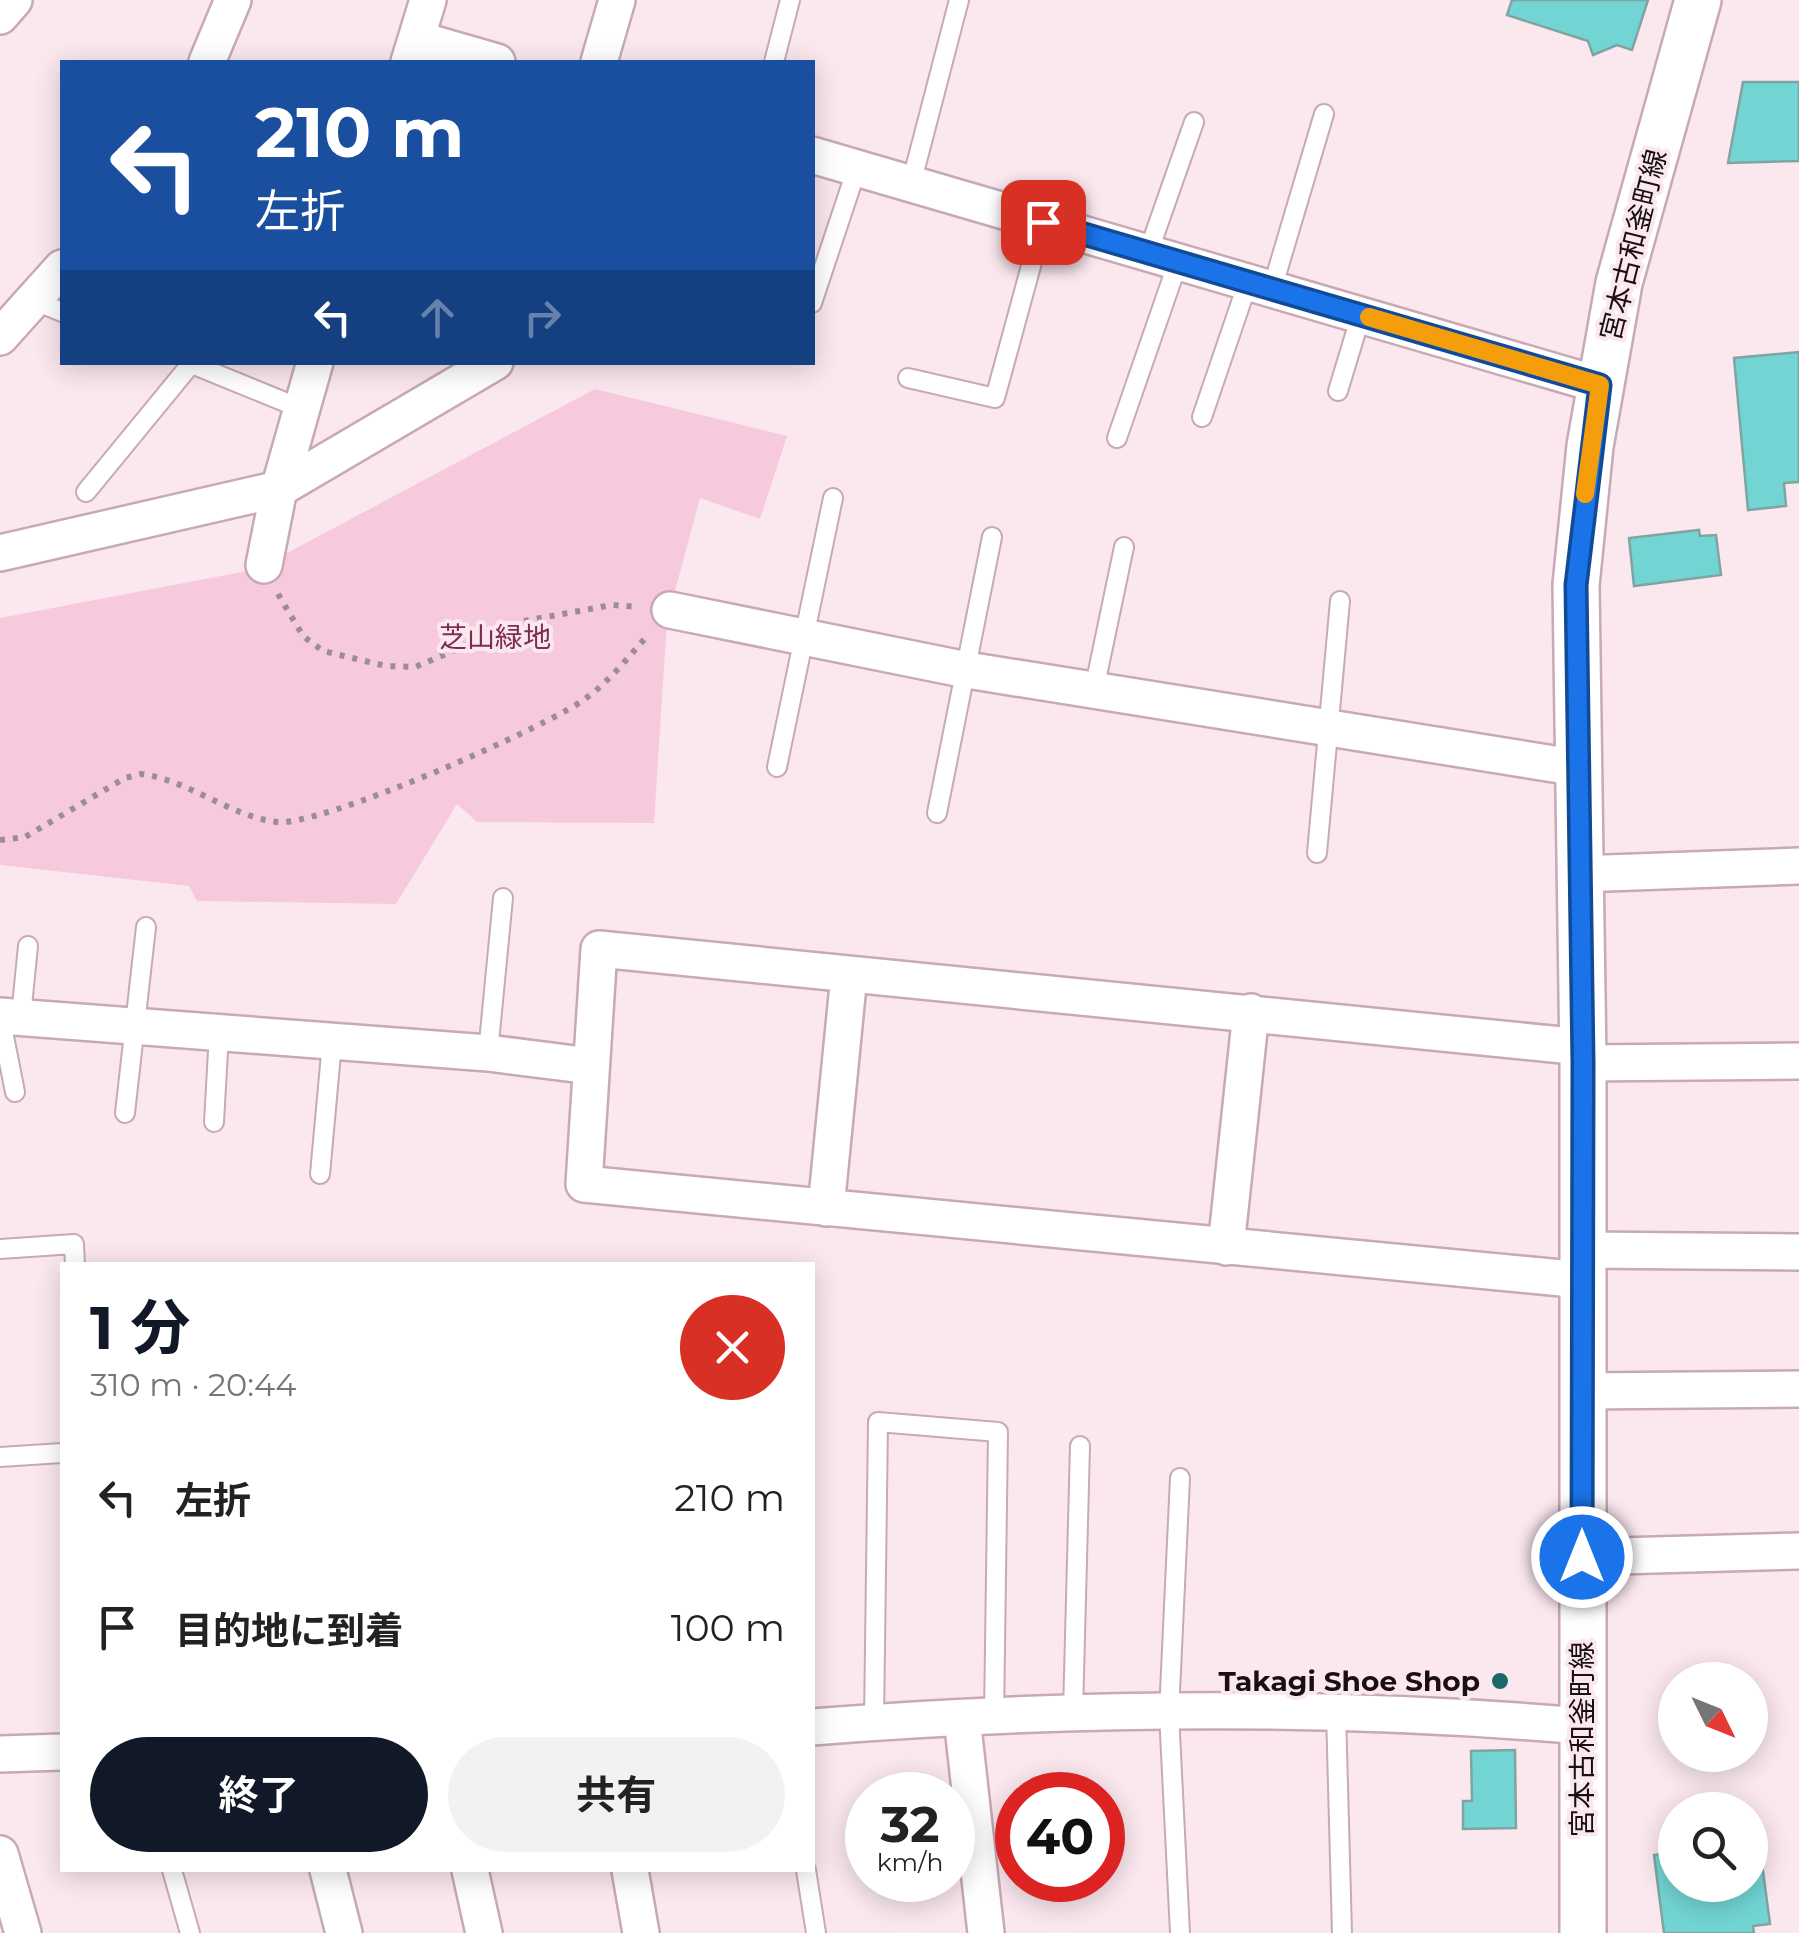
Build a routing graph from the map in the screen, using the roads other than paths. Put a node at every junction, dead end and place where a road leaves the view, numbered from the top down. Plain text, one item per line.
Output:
1 (233, 0) edge
2 (428, 0) edge
3 (617, 0) edge
4 (790, 0) edge
5 (959, 0) edge
6 (1698, 0) edge
7 (413, 51) edge
8 (208, 60) edge
9 (482, 60) edge
10 (600, 60) edge
11 (775, 60) edge
12 (1324, 114) dead end
13 (1194, 122) dead end
14 (815, 156) edge
15 (857, 168) junction
16 (911, 184) junction
17 (1043, 222) junction
18 (1163, 257) junction
19 (60, 274) edge
20 (1260, 286) junction
21 (815, 294) edge
22 (49, 307) edge
23 (1361, 315) junction
24 (0, 337) edge
25 (186, 365) edge
26 (193, 365) edge
27 (313, 365) edge
28 (490, 365) edge
29 (908, 378) dead end
30 (1600, 385) junction
31 (1338, 390) dead end
32 (302, 409) junction
33 (1202, 416) dead end
34 (1117, 438) dead end
35 (279, 489) junction
36 (86, 492) dead end
37 (833, 498) dead end
38 (992, 537) dead end
39 (1124, 547) dead end
40 (0, 553) edge
41 (264, 565) road end
42 (1340, 601) dead end
43 (670, 610) road end
44 (803, 634) junction
45 (967, 670) junction
46 (1094, 690) junction
47 (1327, 732) junction
48 (777, 767) dead end
49 (1579, 768) junction
50 (937, 814) dead end
51 (1317, 854) dead end
52 (1799, 866) edge
53 (1579, 874) junction
54 (502, 898) dead end
55 (146, 928) dead end
56 (28, 946) dead end
57 (849, 975) junction
58 (1250, 1012) junction
59 (7, 1016) edge
60 (136, 1025) junction
61 (218, 1033) junction
62 (332, 1043) junction
63 (488, 1053) junction
64 (1582, 1055) junction
65 (1799, 1061) edge
66 (592, 1066) junction
67 (15, 1092) dead end
68 (126, 1113) dead end
69 (214, 1122) dead end
70 (320, 1174) dead end
71 (826, 1208) junction
72 (1226, 1247) junction
73 (0, 1249) edge
74 (1799, 1252) edge
75 (74, 1262) edge
76 (1582, 1265) junction
77 (1799, 1389) edge
78 (1582, 1391) junction
79 (1080, 1446) dead end
80 (60, 1453) edge
81 (0, 1458) edge
82 (1180, 1478) dead end
83 (1799, 1550) edge
84 (1582, 1557) junction
85 (1169, 1712) junction
86 (1336, 1712) junction
87 (1073, 1713) junction
88 (978, 1718) junction
89 (874, 1722) junction
90 (1581, 1726) junction
91 (815, 1727) edge
92 (60, 1752) edge
93 (0, 1754) edge
94 (0, 1854) edge
95 (173, 1872) edge
96 (329, 1872) edge
97 (470, 1872) edge
98 (630, 1872) edge
99 (806, 1872) edge
100 (24, 1933) edge
101 (190, 1933) edge
102 (344, 1933) edge
103 (484, 1933) edge
104 (641, 1933) edge
105 (816, 1933) edge
106 (986, 1933) edge
107 (1180, 1933) edge
108 (1342, 1933) edge
109 (1583, 1933) edge

1 - 8 street
2 - 7 street
3 - 10 street
4 - 11 lane
5 - 16 lane
6 - 30 street, 宮本古和釜町線
7 - 9 street
12 - 20 lane
13 - 18 lane
14 - 15 street
15 - 16 street
15 - 21 lane
16 - 17 street
17 - 18 street
17 - 29 lane
18 - 20 street
18 - 34 lane
19 - 22 street
20 - 23 street
20 - 33 lane
22 - 24 street
23 - 30 street
23 - 31 lane
25 - 36 lane
26 - 32 lane
27 - 32 street
28 - 35 street
30 - 49 street, 宮本古和釜町線
32 - 35 street
35 - 40 street
35 - 41 street
37 - 44 lane
38 - 45 lane
39 - 46 lane
42 - 47 lane
43 - 44 street
44 - 45 street
44 - 48 lane
45 - 46 street
45 - 50 lane
46 - 47 street
47 - 49 street
47 - 51 lane
49 - 53 street, 宮本古和釜町線
52 - 53 street
53 - 64 street, 宮本古和釜町線
54 - 63 lane
55 - 60 lane
56 - 59 lane
57 - 58 street
57 - 66 street
57 - 71 street
58 - 64 street
58 - 72 street
59 - 60 street
59 - 67 lane
60 - 61 street
60 - 68 lane
61 - 62 street
61 - 69 lane
62 - 63 street
62 - 70 lane
63 - 66 street
64 - 65 street
64 - 76 street, 宮本古和釜町線
66 - 71 street
71 - 72 street
72 - 76 street
73 - 75 lane
74 - 76 street
76 - 78 street, 宮本古和釜町線
77 - 78 street
78 - 84 street, 宮本古和釜町線
79 - 87 lane
80 - 81 lane
82 - 85 lane
83 - 84 street
84 - 90 street, 宮本古和釜町線
85 - 86 street
85 - 87 street
85 - 107 lane
86 - 90 street
86 - 108 lane
87 - 88 street
88 - 89 street
88 - 89 lane
88 - 106 street
89 - 91 street
90 - 109 street, 宮本古和釜町線
92 - 93 street
94 - 100 street
95 - 101 lane
96 - 102 street
97 - 103 street
98 - 104 street
99 - 105 lane

